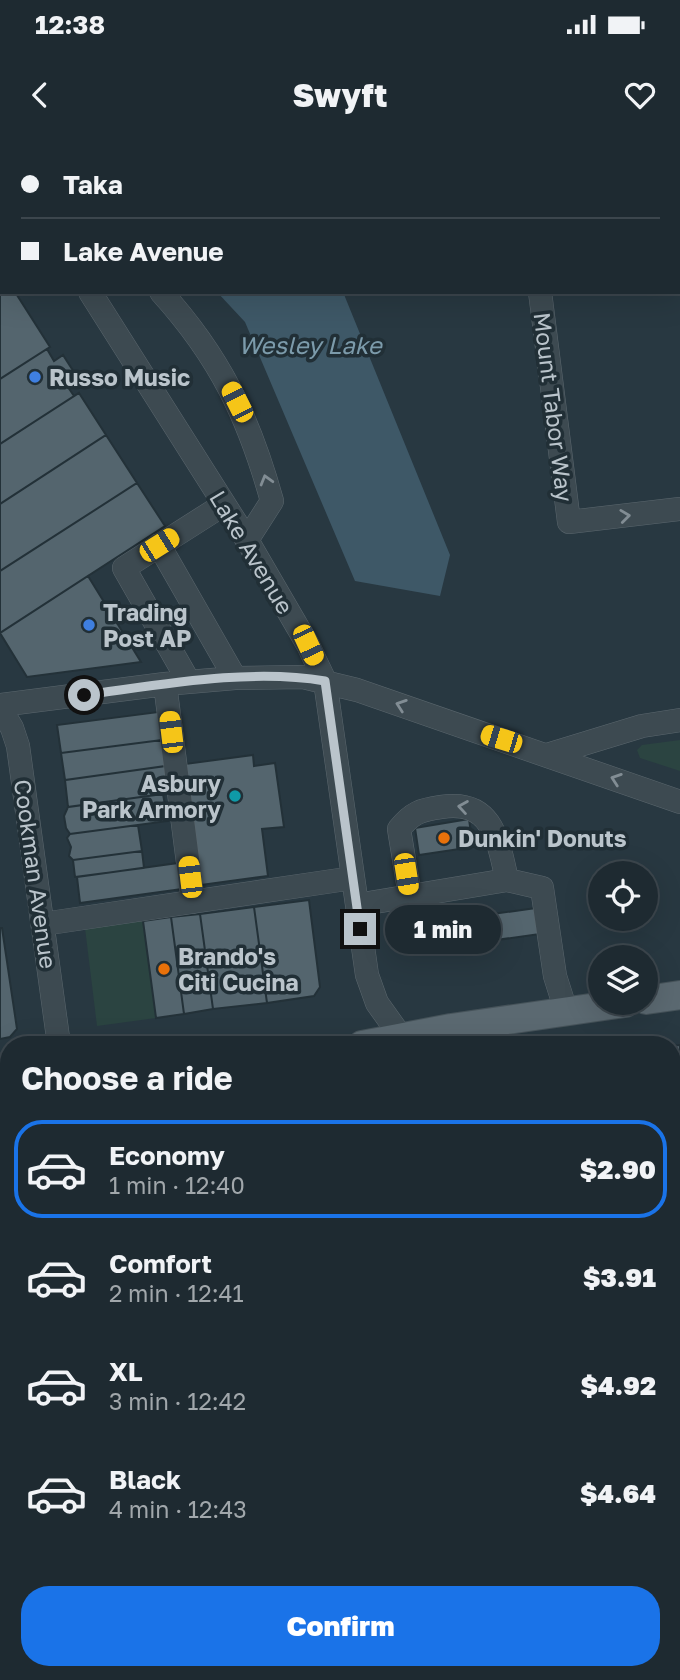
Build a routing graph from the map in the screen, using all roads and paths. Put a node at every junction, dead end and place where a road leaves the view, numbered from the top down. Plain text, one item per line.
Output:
1 (91, 294) edge
2 (163, 294) edge
3 (540, 294) edge
4 (223, 505) junction
5 (680, 509) edge
6 (247, 540) junction
7 (159, 545) junction
8 (235, 678) junction
9 (325, 681) junction
10 (189, 682) junction
11 (165, 684) junction
12 (0, 707) edge
13 (680, 720) edge
14 (547, 755) junction
15 (680, 802) edge
16 (353, 878) junction
17 (507, 880) junction
18 (410, 896) junction
19 (193, 902) junction
20 (357, 905) junction
21 (43, 924) junction
22 (680, 995) edge
23 (658, 998) edge
24 (588, 1008) edge
25 (566, 1011) junction
26 (58, 1036) edge
27 (400, 1036) edge
28 (431, 1036) edge

1 - 4 street, Lake Avenue
6 -> 2 street
3 -> 5 street, Mount Tabor Way
4 - 6 street, Lake Avenue
4 - 7 street
6 - 9 street, Lake Avenue
7 - 8 street
7 - 10 street
8 - 9 street
8 - 10 street
14 -> 9 street
9 - 16 street, Lake Avenue
10 - 11 street
11 - 12 street
11 - 19 street
12 - 21 street, Cookman Avenue
13 - 14 street
15 -> 14 street
16 - 19 street
16 - 20 street, Lake Avenue
17 - 18 street
17 -> 18 street
17 - 25 street
18 - 20 street
19 - 21 street
20 - 27 street, Lake Avenue
21 - 26 street, Cookman Avenue
22 - 23 main road
24 - 25 main road
25 - 28 main road

